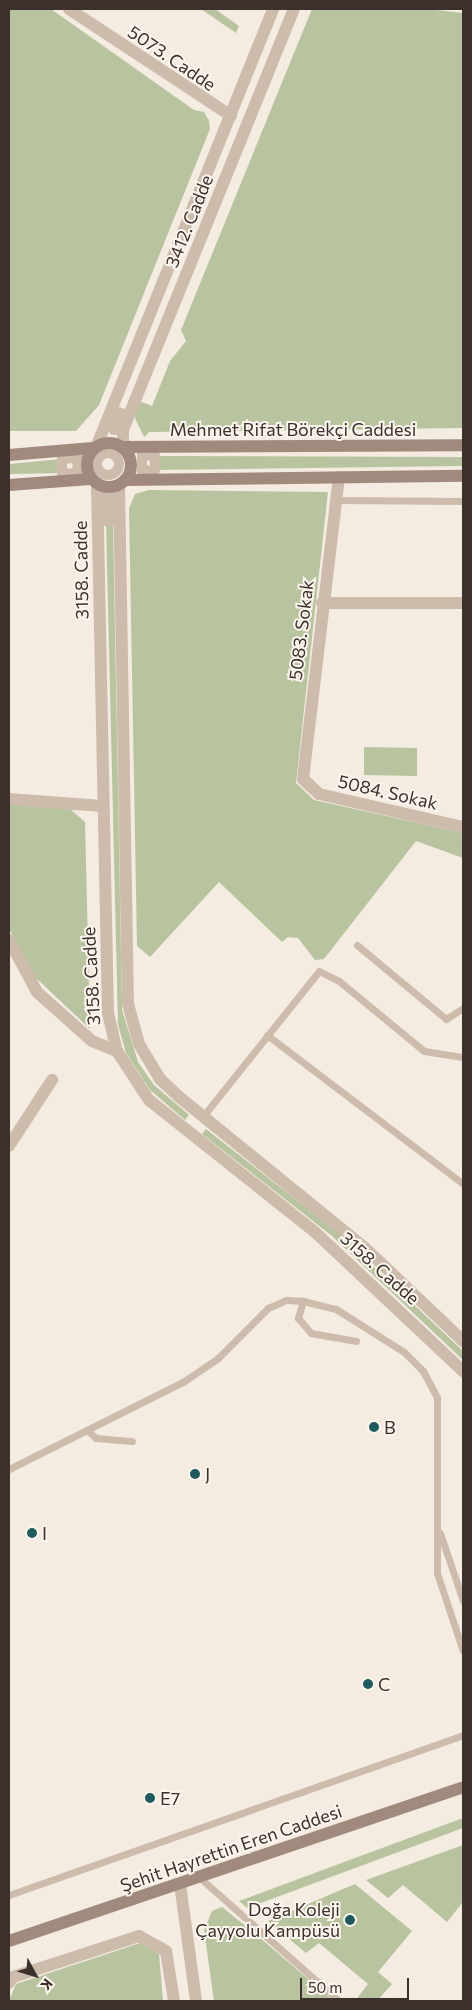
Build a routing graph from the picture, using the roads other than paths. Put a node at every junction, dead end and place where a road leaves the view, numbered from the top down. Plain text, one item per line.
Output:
1 (69, 9) edge
2 (273, 9) edge
3 (294, 9) edge
4 (231, 116) junction
5 (248, 122) junction
6 (463, 446) edge
7 (123, 447) junction
8 (96, 451) junction
9 (9, 455) edge
10 (463, 476) edge
11 (339, 477) junction
12 (94, 482) junction
13 (9, 485) edge
14 (119, 486) junction
15 (337, 500) junction
16 (463, 501) edge
17 (322, 603) junction
18 (463, 603) edge
19 (308, 786) joint
20 (9, 799) edge
21 (102, 806) junction
22 (463, 827) edge
23 (9, 940) edge
24 (357, 945) dead end
25 (463, 1008) edge
26 (267, 1035) junction
27 (117, 1051) junction
28 (463, 1057) edge
29 (52, 1080) dead end
30 (204, 1115) junction
31 (189, 1134) junction
32 (9, 1146) edge
33 (463, 1184) edge
34 (303, 1301) junction
35 (356, 1341) dead end
36 (463, 1341) edge
37 (463, 1371) edge
38 (87, 1430) junction
39 (132, 1441) dead end
40 (9, 1469) edge
41 (438, 1528) junction
42 (463, 1601) edge
43 (463, 1651) edge
44 (463, 1735) edge
45 (463, 1787) edge
46 (199, 1877) junction
47 (180, 1884) junction
48 (9, 1895) edge
49 (9, 1941) edge
50 (9, 1983) edge
51 (174, 2001) edge
52 (196, 2001) edge
53 (339, 2001) edge

1 - 4 street, 5073. Cadde
2 - 4 street, 3412. Cadde
3 - 5 street, 3412. Cadde
4 - 5 street, 5073. Cadde
4 - 8 street, 3412. Cadde
5 - 7 street, 3412. Cadde
6 - 7 main road, Mehmet Rifat Börekçi Caddesi
7 - 8 main road
7 - 14 main road
8 - 9 main road
8 - 12 main road
10 - 11 main road
11 - 14 main road
11 - 15 street, 5083. Sokak
12 - 13 main road
12 - 14 main road
12 - 21 street, 3158. Cadde
14 - 30 street, 3158. Cadde
15 - 16 lane
15 - 17 street, 5083. Sokak
17 - 18 street
17 - 19 street, 5083. Sokak
19 - 22 street, 5084. Sokak
20 - 21 street
21 - 27 street, 3158. Cadde
23 - 27 street
24 - 25 lane
26 - 28 lane
26 - 30 lane
26 - 33 lane
27 - 31 street, 3158. Cadde
29 - 32 street
30 - 31 street
30 - 36 street, 3158. Cadde
31 - 37 street, 3158. Cadde
34 - 35 lane
34 - 38 lane
34 - 41 lane
38 - 39 lane
38 - 40 lane
41 - 42 lane
41 - 43 lane
44 - 48 lane
45 - 46 main road, Şehit Hayrettin Eren Caddesi
46 - 47 main road, Şehit Hayrettin Eren Caddesi
46 - 53 lane
47 - 49 main road, Şehit Hayrettin Eren Caddesi
47 - 52 street
50 - 51 street

